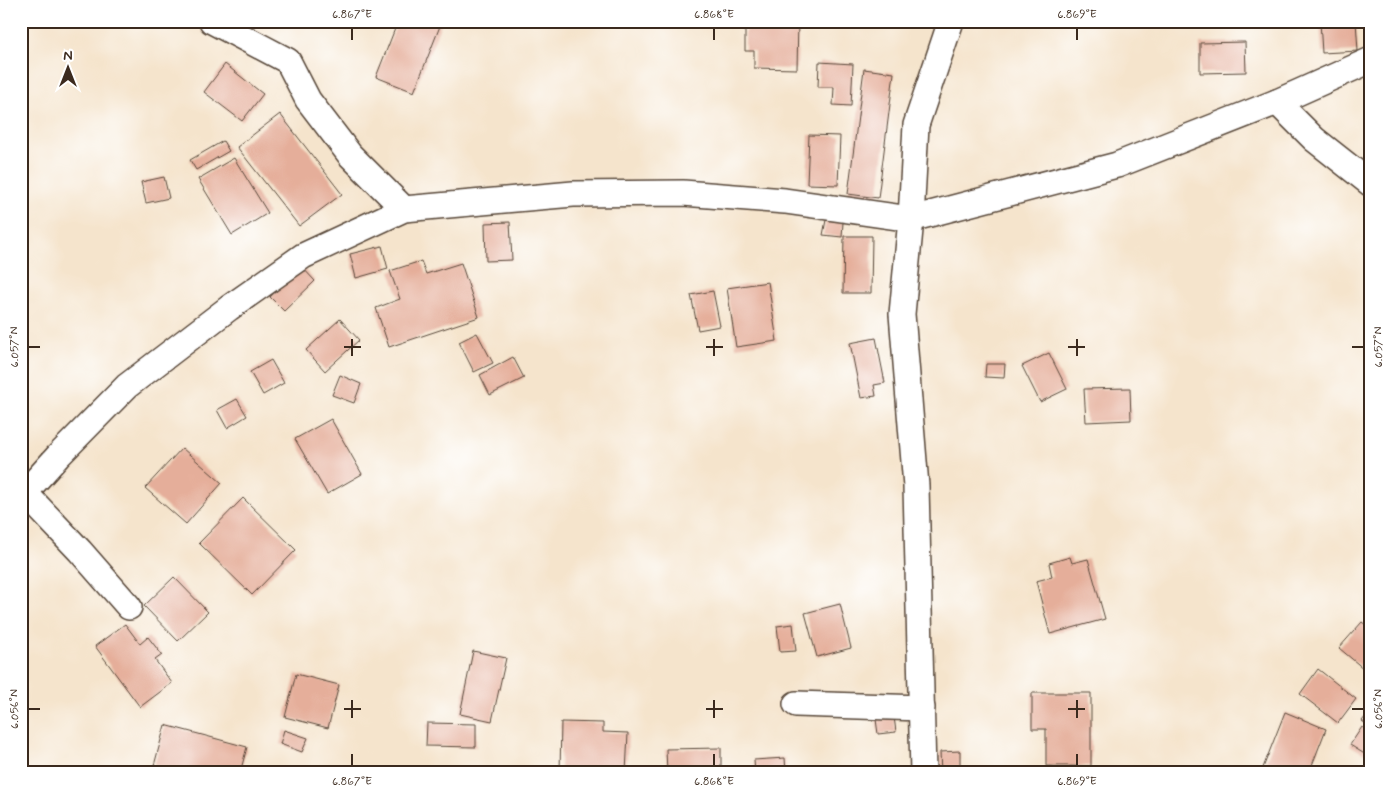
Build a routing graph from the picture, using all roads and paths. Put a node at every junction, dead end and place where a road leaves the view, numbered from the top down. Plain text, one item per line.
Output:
1 (212, 21) edge
2 (951, 21) edge
3 (1371, 60) edge
4 (1277, 102) junction
5 (1371, 184) edge
6 (404, 209) junction
7 (911, 220) junction
8 (23, 495) edge
9 (129, 607) dead end
10 (796, 704) dead end
11 (922, 708) junction
12 (924, 773) edge

1 - 6 street
2 - 7 street
3 - 4 street
4 - 5 street
4 - 7 street
6 - 7 street
6 - 8 street
7 - 11 street
8 - 9 street
10 - 11 street
11 - 12 street

